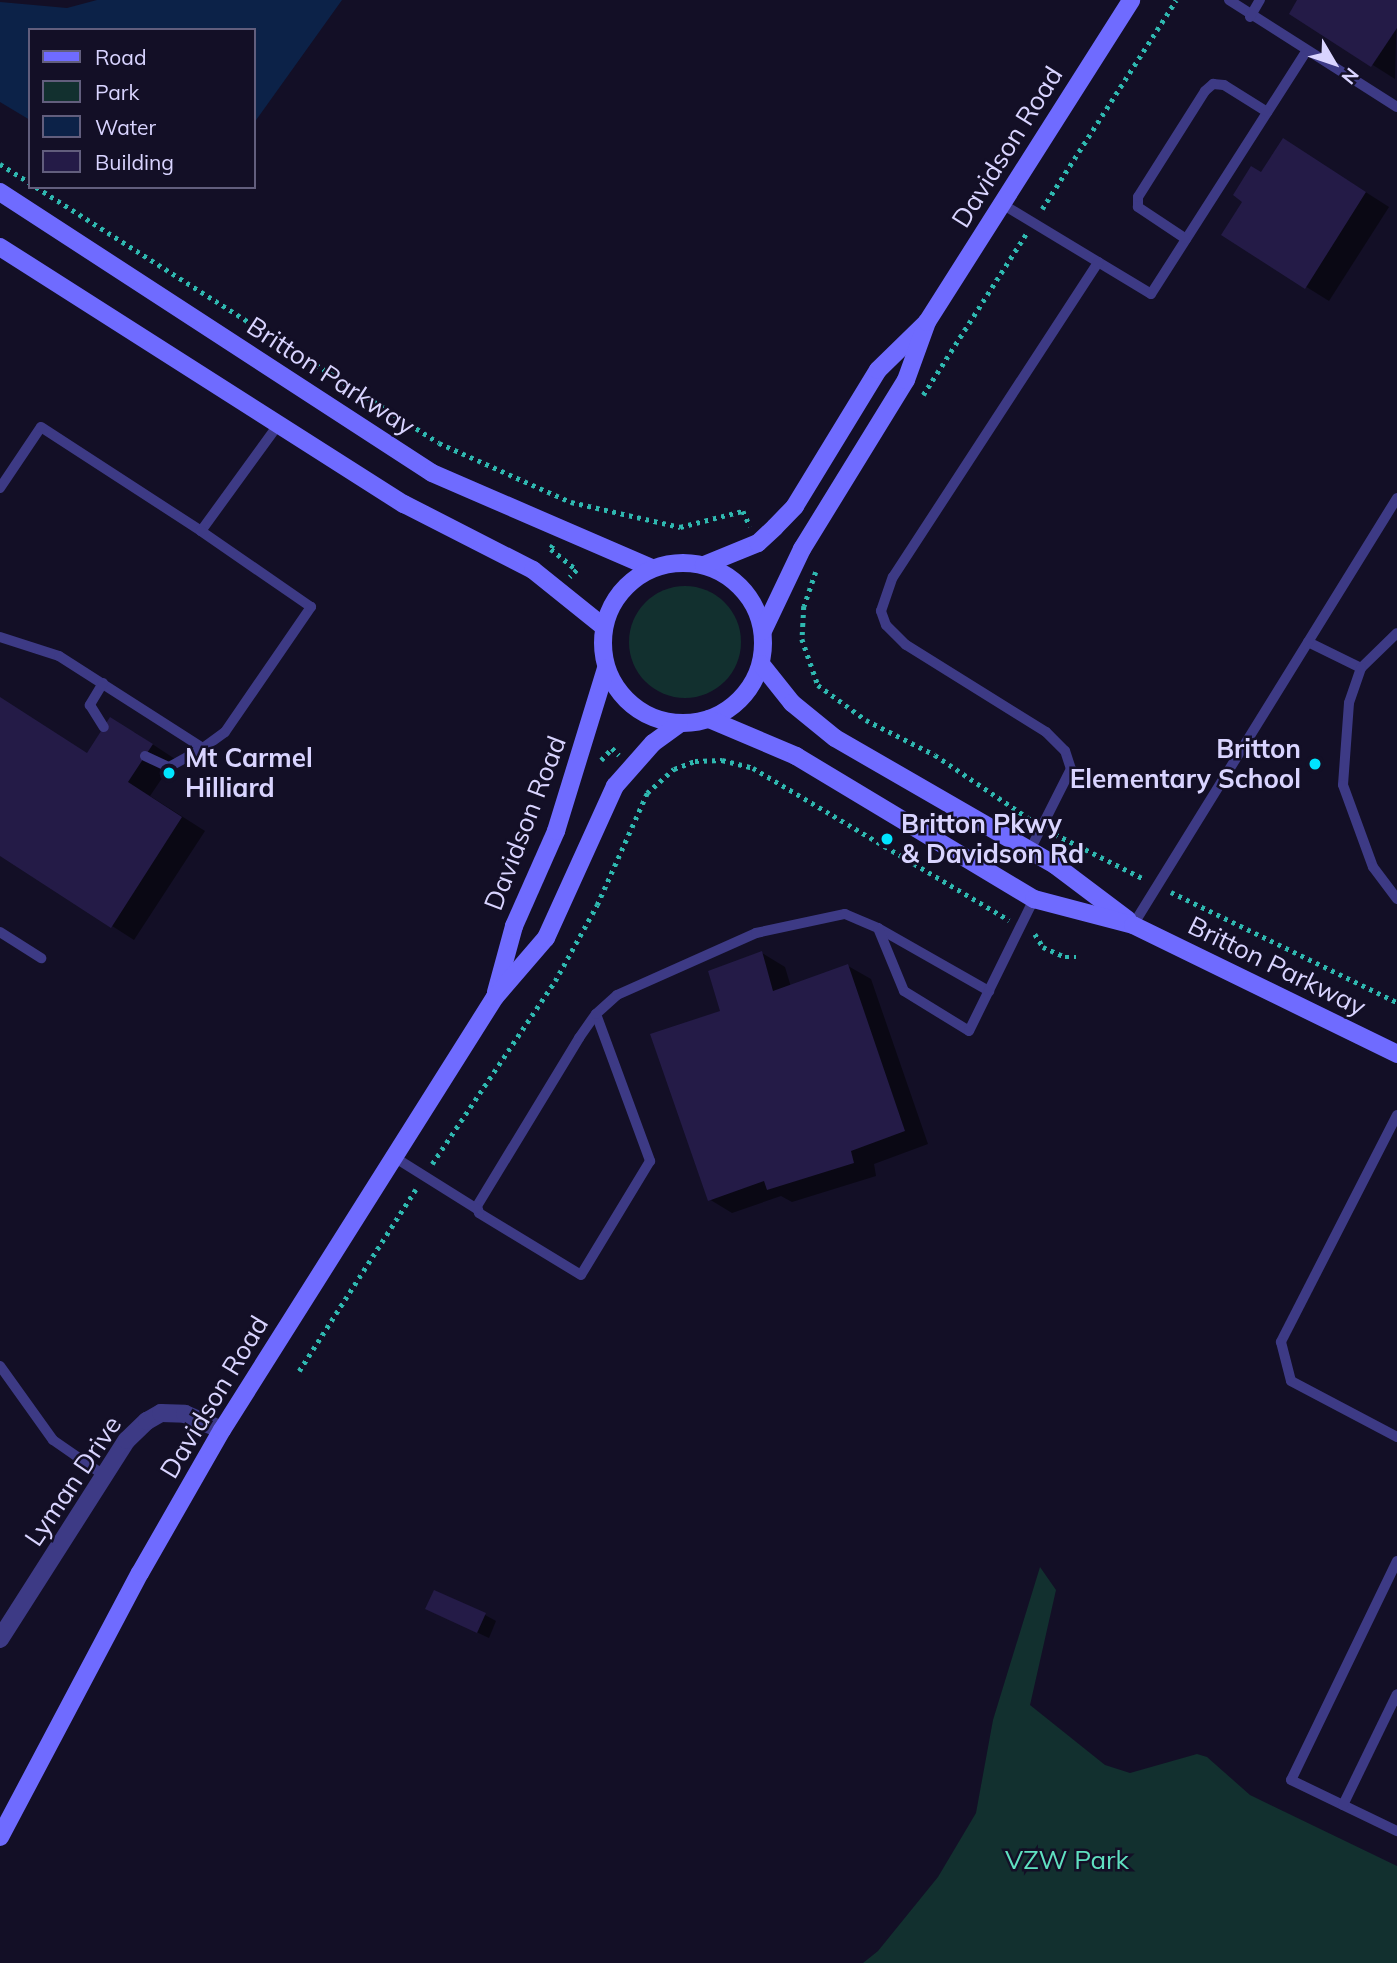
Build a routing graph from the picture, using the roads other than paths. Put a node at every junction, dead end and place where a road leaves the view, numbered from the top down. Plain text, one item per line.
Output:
1 (1131, 0) edge
2 (1229, 0) edge
3 (1260, 0) edge
4 (1250, 17) junction
5 (1306, 52) junction
6 (1396, 105) edge
7 (1267, 112) junction
8 (0, 192) edge
9 (1002, 204) junction
10 (1186, 239) junction
11 (0, 247) edge
12 (1098, 262) junction
13 (927, 322) junction
14 (278, 425) junction
15 (0, 488) edge
16 (1397, 498) edge
17 (201, 531) junction
18 (704, 565) junction
19 (652, 568) junction
20 (604, 627) junction
21 (763, 631) junction
22 (1397, 633) edge
23 (0, 637) edge
24 (1308, 642) junction
25 (761, 664) junction
26 (606, 668) junction
27 (1361, 668) junction
28 (103, 683) junction
29 (709, 719) junction
30 (679, 724) junction
31 (104, 727) dead end
32 (203, 748) junction
33 (145, 757) dead end
34 (1030, 850) junction
35 (1034, 899) junction
36 (1397, 900) edge
37 (1133, 925) junction
38 (878, 928) junction
39 (0, 932) edge
40 (41, 958) dead end
41 (989, 991) junction
42 (495, 997) junction
43 (597, 1014) junction
44 (1397, 1054) edge
45 (1397, 1115) edge
46 (394, 1157) junction
47 (477, 1209) junction
48 (0, 1366) edge
49 (222, 1430) junction
50 (1397, 1437) edge
51 (104, 1476) junction
52 (1397, 1561) edge
53 (0, 1639) edge
54 (1397, 1694) edge
55 (1343, 1805) junction
56 (1397, 1831) edge
57 (0, 1837) edge

1 - 9 main road, Davidson Road
2 - 4 lane
3 - 4 lane
4 - 5 lane
5 - 6 lane
5 - 7 lane
7 - 10 lane
7 - 10 lane
8 - 19 main road, Britton Parkway
9 - 12 lane
9 - 13 main road, Davidson Road
10 - 12 lane
11 - 14 main road
12 - 34 lane
13 - 18 main road, Davidson Road
13 - 21 main road, Davidson Road
14 - 17 lane
14 - 20 main road
15 - 17 lane
16 - 24 lane
17 - 32 lane
18 - 19 main road
18 - 21 main road
19 - 20 main road
20 - 26 main road
21 - 25 main road
22 - 27 lane
23 - 28 lane
24 - 27 lane
24 - 37 lane
25 - 29 main road
25 - 34 main road, Britton Parkway
26 - 30 main road
26 - 42 main road, Davidson Road
27 - 36 lane
28 - 31 lane
28 - 32 lane
29 - 30 main road
29 - 35 main road, Britton Parkway
30 - 42 main road, Davidson Road
32 - 33 lane
34 - 37 main road, Britton Parkway
35 - 37 main road, Britton Parkway
35 - 41 lane
37 - 44 main road, Britton Parkway
38 - 41 lane
38 - 41 lane
38 - 43 lane
39 - 40 lane
42 - 46 main road, Davidson Road
43 - 47 lane
43 - 47 lane
45 - 50 lane
46 - 47 lane
46 - 49 main road, Davidson Road
48 - 51 lane
49 - 51 street, Lyman Drive
49 - 57 main road, Davidson Road
51 - 53 street, Lyman Drive
52 - 55 lane
54 - 55 lane
55 - 56 lane

